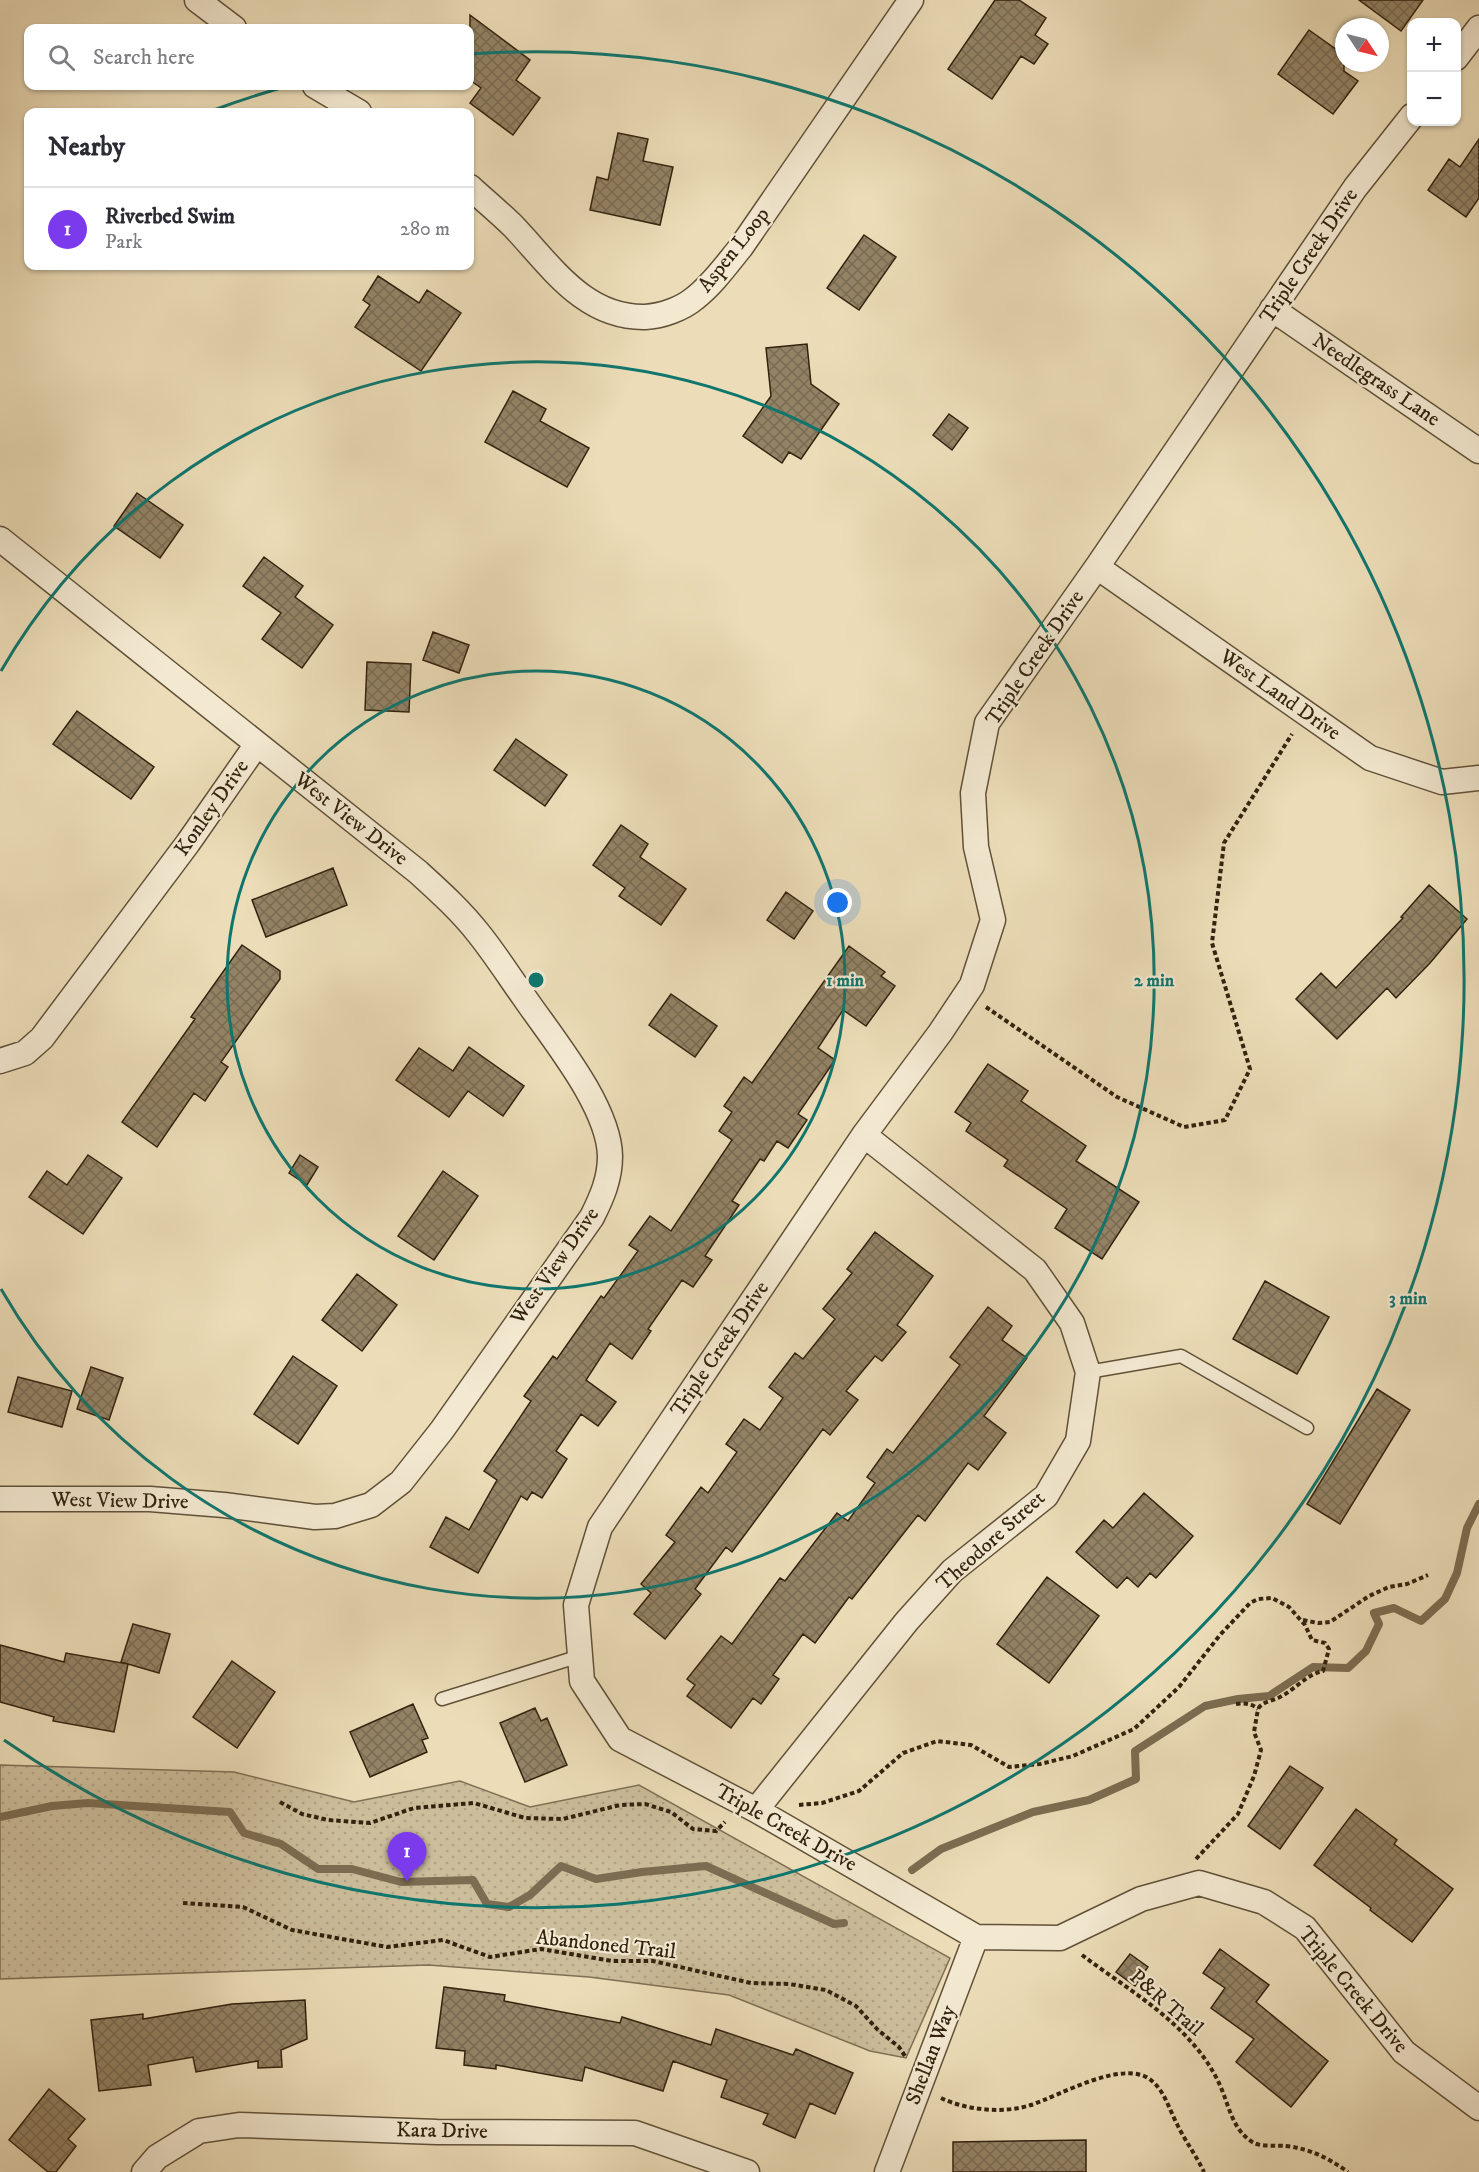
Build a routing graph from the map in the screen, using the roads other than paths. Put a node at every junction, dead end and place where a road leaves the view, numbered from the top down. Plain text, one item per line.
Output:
1 (197, 0) edge
2 (911, 0) edge
3 (229, 24) edge
4 (1479, 28) edge
5 (1466, 55) edge
6 (322, 90) edge
7 (352, 108) edge
8 (1407, 122) edge
9 (474, 191) edge
10 (1272, 309) junction
11 (1479, 450) edge
12 (0, 539) edge
13 (1097, 567) junction
14 (257, 744) junction
15 (1479, 778) edge
16 (0, 1061) edge
17 (864, 1135) junction
18 (1088, 1371) junction
19 (1307, 1428) dead end
20 (0, 1499) edge
21 (580, 1656) junction
22 (442, 1699) dead end
23 (756, 1810) junction
24 (976, 1937) junction
25 (1479, 2108) edge
26 (144, 2172) edge
27 (747, 2172) edge
28 (886, 2172) edge

1 - 3 street
2 - 9 street, Aspen Loop
4 - 5 street
6 - 7 street
8 - 10 street, Triple Creek Drive
10 - 11 street, Needlegrass Lane
10 - 13 street, Triple Creek Drive
12 - 14 street, Konley Drive
13 - 15 street, West Land Drive
13 - 17 street, Triple Creek Drive
14 - 16 street, Konley Drive
14 - 20 street, West View Drive
17 - 18 street, Theodore Street
17 - 21 street, Triple Creek Drive
18 - 19 lane
18 - 23 street, Theodore Street
21 - 22 lane
21 - 23 street, Triple Creek Drive
23 - 24 street, Triple Creek Drive
24 - 25 street, Triple Creek Drive
24 - 28 street, Shellan Way
26 - 27 street, Kara Drive

